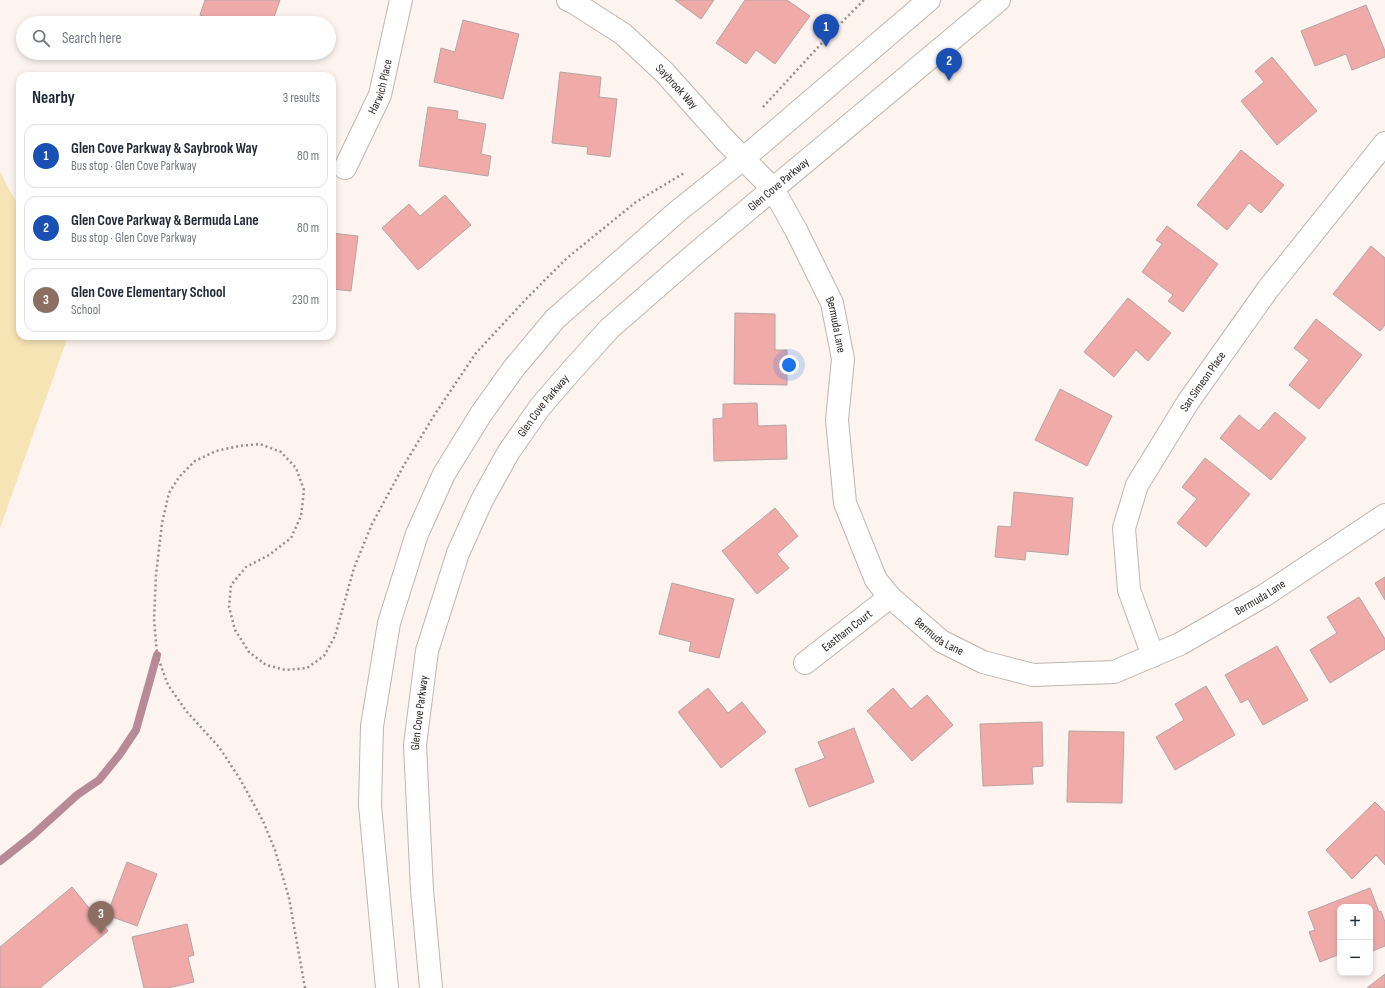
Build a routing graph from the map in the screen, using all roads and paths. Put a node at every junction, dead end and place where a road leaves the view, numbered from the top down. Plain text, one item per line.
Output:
1 (401, 0) edge
2 (568, 0) edge
3 (929, 0) edge
4 (999, 0) edge
5 (1385, 143) edge
6 (743, 159) junction
7 (345, 168) dead end
8 (773, 189) junction
9 (404, 465) dead end
10 (1385, 515) edge
11 (890, 597) junction
12 (1152, 656) junction
13 (805, 663) dead end
14 (305, 988) edge
15 (387, 988) edge
16 (431, 988) edge

1 - 7 main road, Harwich Place
2 - 6 main road, Saybrook Way
3 - 6 main road
4 - 8 main road, Glen Cove Parkway
5 - 12 main road, San Simeon Place
6 - 8 main road, Saybrook Way
6 - 15 main road
8 - 11 main road, Bermuda Lane
8 - 16 main road, Glen Cove Parkway
9 - 14 path
10 - 12 main road, Bermuda Lane
11 - 12 main road, Bermuda Lane
11 - 13 main road, Eastham Court

